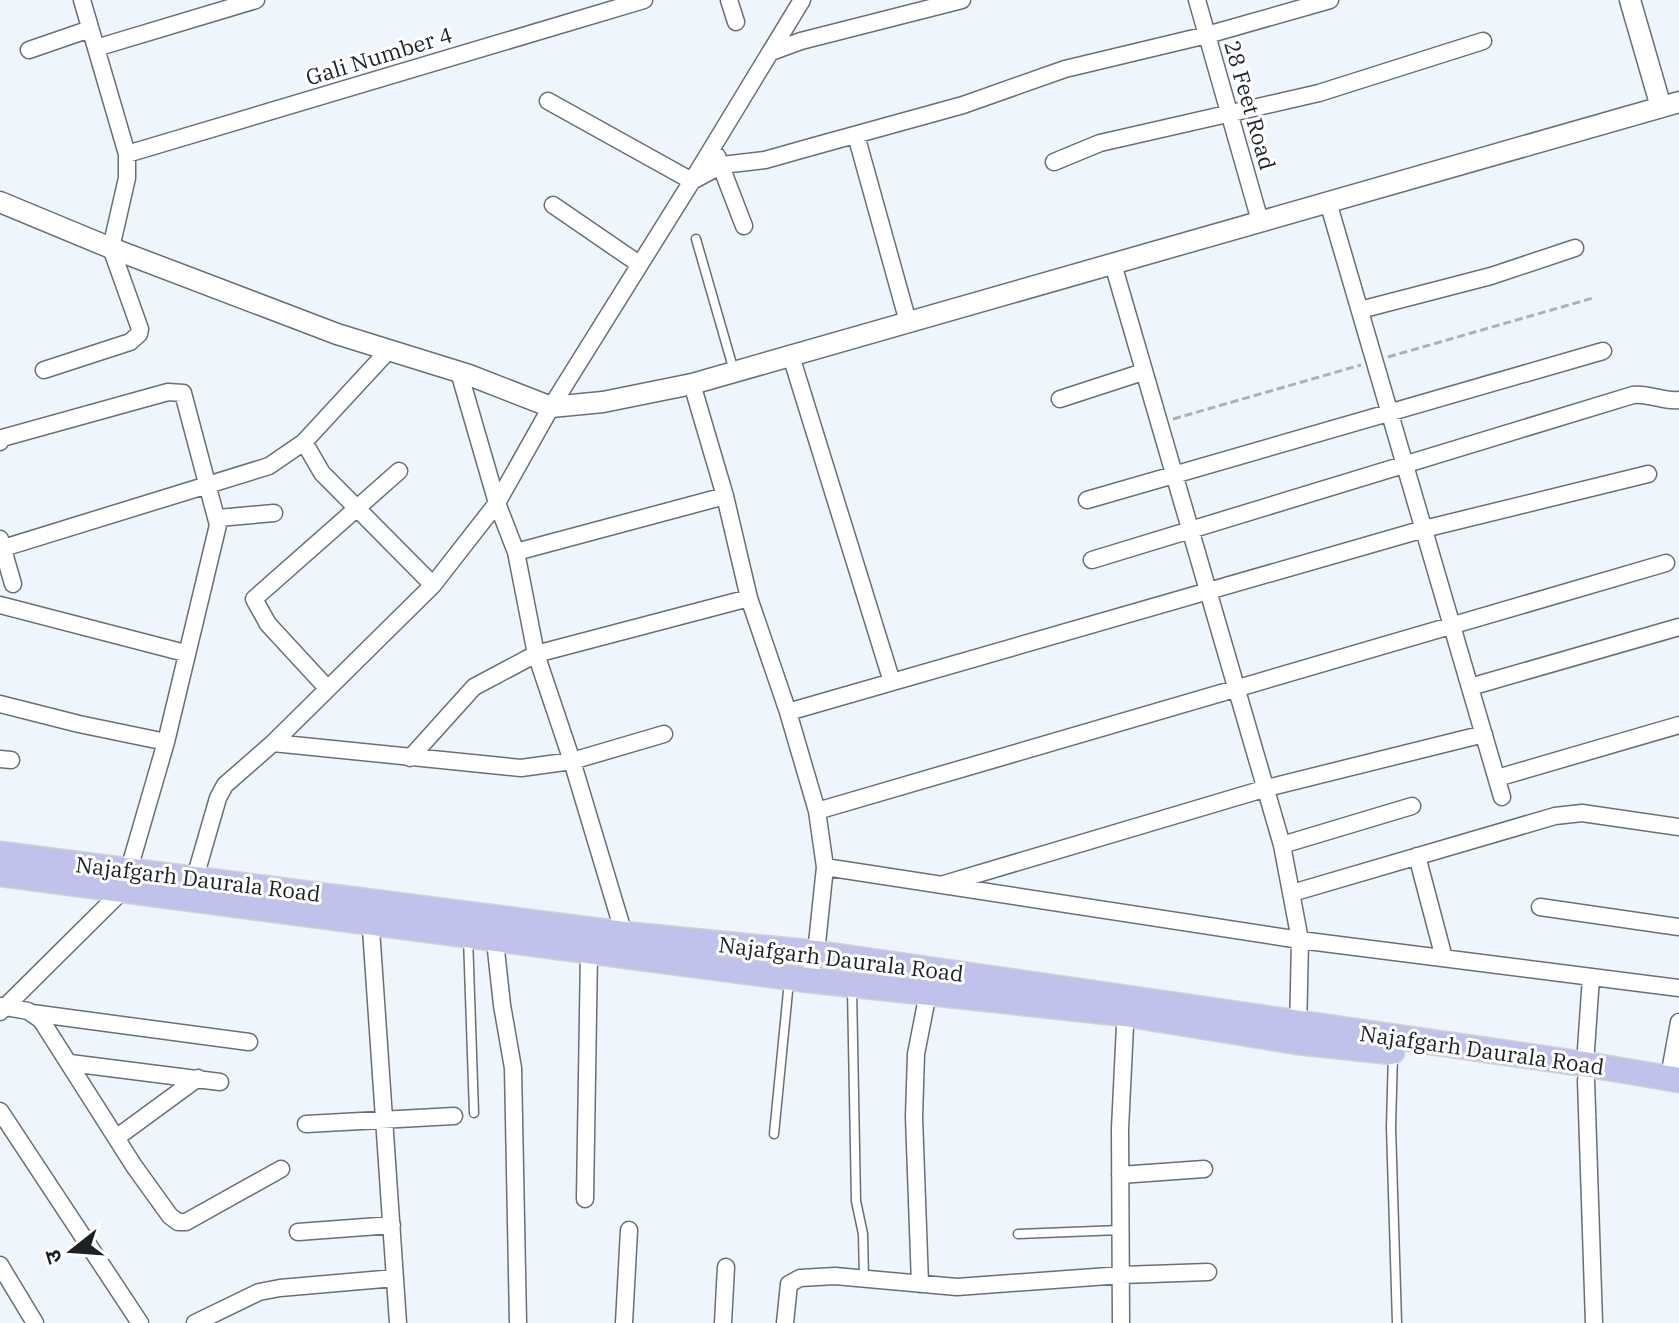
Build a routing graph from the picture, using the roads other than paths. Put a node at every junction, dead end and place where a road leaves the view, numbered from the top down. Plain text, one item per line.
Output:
1 (82, 0) edge
2 (256, 0) edge
3 (644, 0) edge
4 (729, 0) edge
5 (802, 0) edge
6 (962, 0) edge
7 (1197, 0) edge
8 (1330, 0) edge
9 (1630, 0) edge
10 (736, 22) dead end
11 (90, 29) junction
12 (1207, 35) junction
13 (1483, 41) dead end
14 (96, 48) junction
15 (29, 50) dead end
16 (771, 52) junction
17 (548, 101) dead end
18 (1670, 104) edge
19 (1230, 114) junction
20 (856, 135) junction
21 (713, 147) junction
22 (127, 154) junction
23 (1054, 162) dead end
24 (722, 165) junction
25 (692, 181) junction
26 (0, 202) edge
27 (1328, 202) junction
28 (553, 205) dead end
29 (1260, 221) junction
30 (744, 226) dead end
31 (696, 239) dead end
32 (111, 248) junction
33 (1575, 248) dead end
34 (639, 264) junction
35 (1113, 264) junction
36 (1360, 310) junction
37 (908, 322) junction
38 (388, 351) junction
39 (1603, 351) dead end
40 (791, 356) junction
41 (44, 370) dead end
42 (459, 372) junction
43 (734, 372) junction
44 (1143, 372) junction
45 (692, 384) junction
46 (1060, 399) dead end
47 (1679, 400) edge
48 (551, 407) junction
49 (1390, 412) junction
50 (0, 442) edge
51 (304, 442) junction
52 (1405, 463) junction
53 (399, 471) dead end
54 (1648, 474) dead end
55 (1172, 475) junction
56 (206, 485) junction
57 (725, 496) junction
58 (1087, 500) dead end
59 (497, 503) junction
60 (356, 509) junction
61 (274, 513) dead end
62 (218, 518) junction
63 (1190, 529) junction
64 (1424, 529) junction
65 (2, 545) edge
66 (516, 552) junction
67 (1092, 560) dead end
68 (1666, 563) dead end
69 (13, 584) dead end
70 (433, 585) junction
71 (1207, 591) junction
72 (749, 598) junction
73 (0, 605) edge
74 (1452, 625) junction
75 (1679, 627) edge
76 (185, 653) junction
77 (536, 654) junction
78 (892, 682) junction
79 (1470, 687) junction
80 (327, 688) junction
81 (1237, 688) junction
82 (0, 704) edge
83 (788, 712) junction
84 (1679, 725) edge
85 (664, 734) dead end
86 (1484, 734) junction
87 (166, 742) junction
88 (273, 743) junction
89 (410, 758) junction
90 (572, 761) junction
91 (1497, 778) junction
92 (1267, 788) junction
93 (1502, 797) dead end
94 (1412, 806) dead end
95 (817, 811) junction
96 (1679, 827) edge
97 (1282, 845) junction
98 (0, 854) edge
99 (1417, 856) junction
100 (825, 867) junction
101 (0, 874) edge
102 (126, 880) junction
103 (194, 881) junction
104 (939, 886) junction
105 (1292, 893) junction
106 (1540, 907) dead end
107 (370, 912) junction
108 (1679, 927) edge
109 (624, 934) junction
110 (468, 937) junction
111 (1300, 940) junction
112 (495, 941) junction
113 (589, 952) junction
114 (816, 953) junction
115 (1444, 958) junction
116 (1591, 977) junction
117 (798, 978) junction
118 (852, 985) junction
119 (1679, 988) edge
120 (928, 993) junction
121 (1126, 1006) junction
122 (2, 1008) edge
123 (32, 1013) junction
124 (1679, 1022) edge
125 (1298, 1033) junction
126 (249, 1042) dead end
127 (1393, 1052) junction
128 (70, 1063) junction
129 (1585, 1072) junction
130 (198, 1078) junction
131 (220, 1082) dead end
132 (1676, 1085) edge
133 (0, 1111) edge
134 (474, 1113) dead end
135 (454, 1116) dead end
136 (384, 1120) junction
137 (306, 1124) dead end
138 (774, 1134) dead end
139 (116, 1138) junction
140 (281, 1169) dead end
141 (1204, 1169) dead end
142 (1120, 1175) junction
143 (585, 1199) dead end
144 (392, 1225) junction
145 (629, 1230) dead end
146 (1121, 1230) junction
147 (298, 1232) dead end
148 (1018, 1234) dead end
149 (0, 1265) edge
150 (726, 1267) dead end
151 (1208, 1272) dead end
152 (1122, 1275) junction
153 (395, 1278) junction
154 (864, 1278) junction
155 (920, 1284) junction
156 (35, 1323) edge
157 (140, 1323) edge
158 (195, 1323) edge
159 (398, 1323) edge
160 (518, 1323) edge
161 (624, 1323) edge
162 (723, 1323) edge
163 (785, 1323) edge
164 (1121, 1323) edge
165 (1397, 1323) edge
166 (1594, 1323) edge

1 - 11 street
2 - 14 street
3 - 22 street, Gali Number 4
4 - 10 street
5 - 16 street
6 - 16 street
7 - 12 street, 28 Feet Road
8 - 12 street
9 - 18 street
11 - 14 street
11 - 15 street
12 - 19 street, 28 Feet Road
12 - 20 street
13 - 19 street
14 - 22 street
16 - 21 street
17 - 25 street
18 - 27 street
19 - 23 street
19 - 29 street, 28 Feet Road
20 - 24 street
20 - 37 street
21 - 24 street
21 - 25 street
22 - 32 street
24 - 25 street
24 - 30 street
25 - 34 street
26 - 32 street
27 - 29 street
27 - 36 street
28 - 34 street
29 - 35 street
31 - 43 lane
32 - 38 street
32 - 41 street
33 - 36 street
34 - 48 street
35 - 37 street
35 - 44 street
36 - 49 street
37 - 40 street
38 - 42 street
38 - 51 street
39 - 49 street
40 - 43 street
40 - 78 street
42 - 48 street
42 - 59 street
43 - 45 street
44 - 46 street
44 - 55 street
45 - 48 street
45 - 57 street
47 - 52 street
48 - 59 street
49 - 52 street
49 - 55 street
50 - 56 street
51 - 56 street
51 - 60 street
52 - 63 street
52 - 64 street
53 - 60 street
54 - 64 street
55 - 58 street
55 - 63 street
56 - 62 street
56 - 65 street
57 - 66 street
57 - 72 street
59 - 66 street
59 - 70 street
60 - 70 street
60 - 80 street
61 - 62 street
62 - 76 street
63 - 67 street
63 - 71 street
64 - 71 street
64 - 74 street
65 - 69 street
66 - 77 street
68 - 74 street
70 - 80 street
71 - 78 street
71 - 81 street
72 - 77 street
72 - 83 street
73 - 76 street
74 - 79 street
74 - 81 street
75 - 79 street
76 - 87 street
77 - 89 street
77 - 90 street
78 - 83 street
79 - 86 street
80 - 88 street
81 - 92 street
81 - 95 street
82 - 87 street
83 - 95 street
84 - 91 street
85 - 90 street
86 - 91 street
86 - 92 street
87 - 102 street
88 - 89 street
88 - 103 street
89 - 90 street
90 - 109 street
91 - 93 street
92 - 97 street
92 - 104 street
94 - 97 street
95 - 100 street
96 - 99 street
97 - 105 street
98 - 102 main road, Najafgarh Daurala Road
99 - 105 street
99 - 115 street
100 - 104 street
100 - 114 street
101 - 102 main road, Najafgarh Daurala Road
102 - 103 main road, Najafgarh Daurala Road
102 - 107 main road, Najafgarh Daurala Road
102 - 122 street
103 - 107 main road, Najafgarh Daurala Road
104 - 111 street
105 - 111 street
106 - 108 street
107 - 109 main road, Najafgarh Daurala Road
107 - 110 main road, Najafgarh Daurala Road
107 - 136 street
109 - 114 main road, Najafgarh Daurala Road
110 - 112 main road, Najafgarh Daurala Road
110 - 134 lane
111 - 115 street
111 - 125 street
112 - 113 main road, Najafgarh Daurala Road
112 - 160 street
113 - 117 main road, Najafgarh Daurala Road
113 - 143 street
114 - 117 street
114 - 121 main road, Najafgarh Daurala Road
115 - 116 street
116 - 119 street
116 - 129 street
117 - 118 main road, Najafgarh Daurala Road
117 - 138 lane
118 - 120 main road, Najafgarh Daurala Road
118 - 154 lane
120 - 121 main road, Najafgarh Daurala Road
120 - 155 street
121 - 125 main road, Najafgarh Daurala Road
121 - 142 street
122 - 123 street
123 - 126 street
123 - 128 street
124 - 132 street
125 - 127 main road, Najafgarh Daurala Road
125 - 129 main road, Najafgarh Daurala Road
127 - 129 main road, Najafgarh Daurala Road
127 - 165 lane
128 - 130 street
128 - 139 street
129 - 132 main road, Najafgarh Daurala Road
129 - 166 street
130 - 131 street
130 - 139 street
133 - 157 street
135 - 136 street
136 - 137 street
136 - 144 street
139 - 140 street
141 - 142 street
142 - 146 street
144 - 147 street
144 - 153 street
145 - 161 street
146 - 148 lane
146 - 152 street
149 - 156 street
150 - 162 street
151 - 152 street
152 - 155 street
152 - 164 street
153 - 158 street
153 - 159 street
154 - 155 street
154 - 163 street

